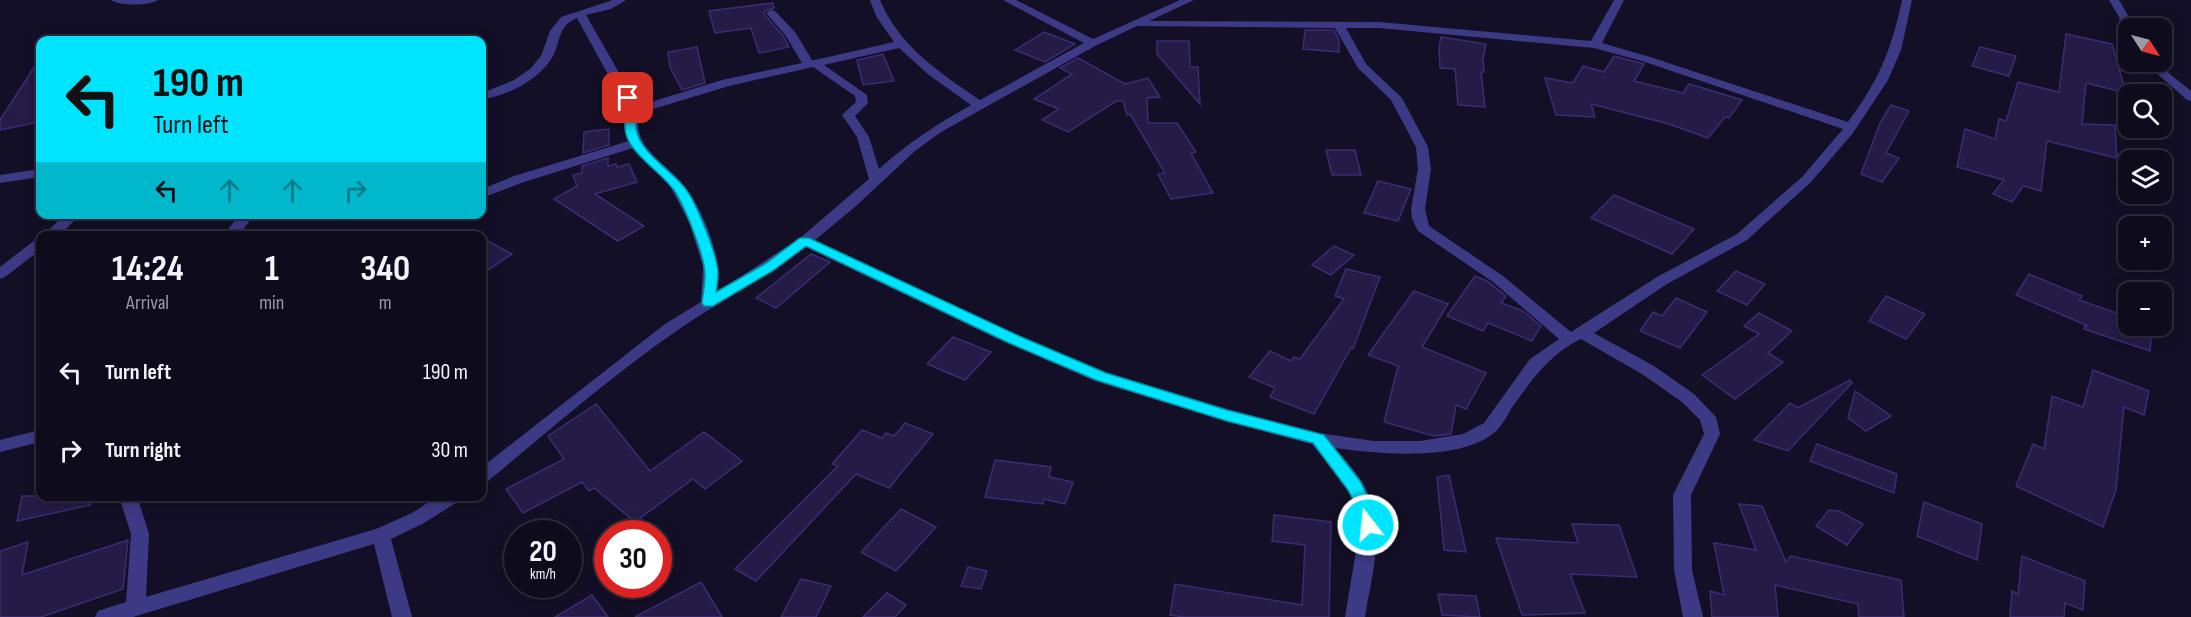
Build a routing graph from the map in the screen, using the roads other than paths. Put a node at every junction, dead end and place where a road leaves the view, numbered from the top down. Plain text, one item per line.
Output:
1 (116, 0) edge
2 (153, 0) edge
3 (621, 0) edge
4 (875, 0) edge
5 (1008, 0) edge
6 (1190, 0) edge
7 (1619, 0) edge
8 (1907, 0) edge
9 (2114, 0) edge
10 (771, 13) dead end
11 (580, 14) junction
12 (2124, 18) edge
13 (1132, 24) junction
14 (1340, 26) junction
15 (1093, 43) junction
16 (902, 44) junction
17 (1595, 45) junction
18 (811, 64) junction
19 (2161, 72) edge
20 (486, 95) edge
21 (2191, 97) edge
22 (979, 105) junction
23 (634, 111) junction
24 (1850, 128) junction
25 (635, 144) junction
26 (36, 174) edge
27 (0, 179) edge
28 (876, 180) junction
29 (486, 192) edge
30 (69, 219) edge
31 (244, 219) edge
32 (55, 231) edge
33 (234, 231) edge
34 (805, 241) junction
35 (36, 246) edge
36 (0, 274) edge
37 (708, 303) junction
38 (1576, 336) junction
39 (36, 437) edge
40 (1318, 439) junction
41 (0, 446) edge
42 (486, 473) edge
43 (130, 501) edge
44 (445, 501) edge
45 (381, 535) junction
46 (135, 608) junction
47 (105, 617) edge
48 (402, 617) edge
49 (1355, 617) edge
50 (1693, 617) edge

1 - 2 street
3 - 11 street
4 - 16 street
5 - 15 street
6 - 13 street
7 - 17 street
8 - 24 street
9 - 12 street
10 - 18 street
11 - 20 street
11 - 23 street
13 - 14 street
13 - 15 street
14 - 17 street
14 - 38 street
15 - 22 street
16 - 18 street
16 - 22 street
17 - 24 street
18 - 23 street
18 - 28 street
19 - 21 street
22 - 28 street
23 - 25 street
24 - 38 street
25 - 29 street
25 - 37 street
26 - 27 street
28 - 34 street
30 - 32 street
31 - 33 street
34 - 37 street
34 - 40 street
35 - 36 street
37 - 42 street
38 - 40 street
38 - 50 street
39 - 41 street
40 - 49 street
43 - 46 street
44 - 45 street
45 - 46 street
45 - 48 street
46 - 47 street

